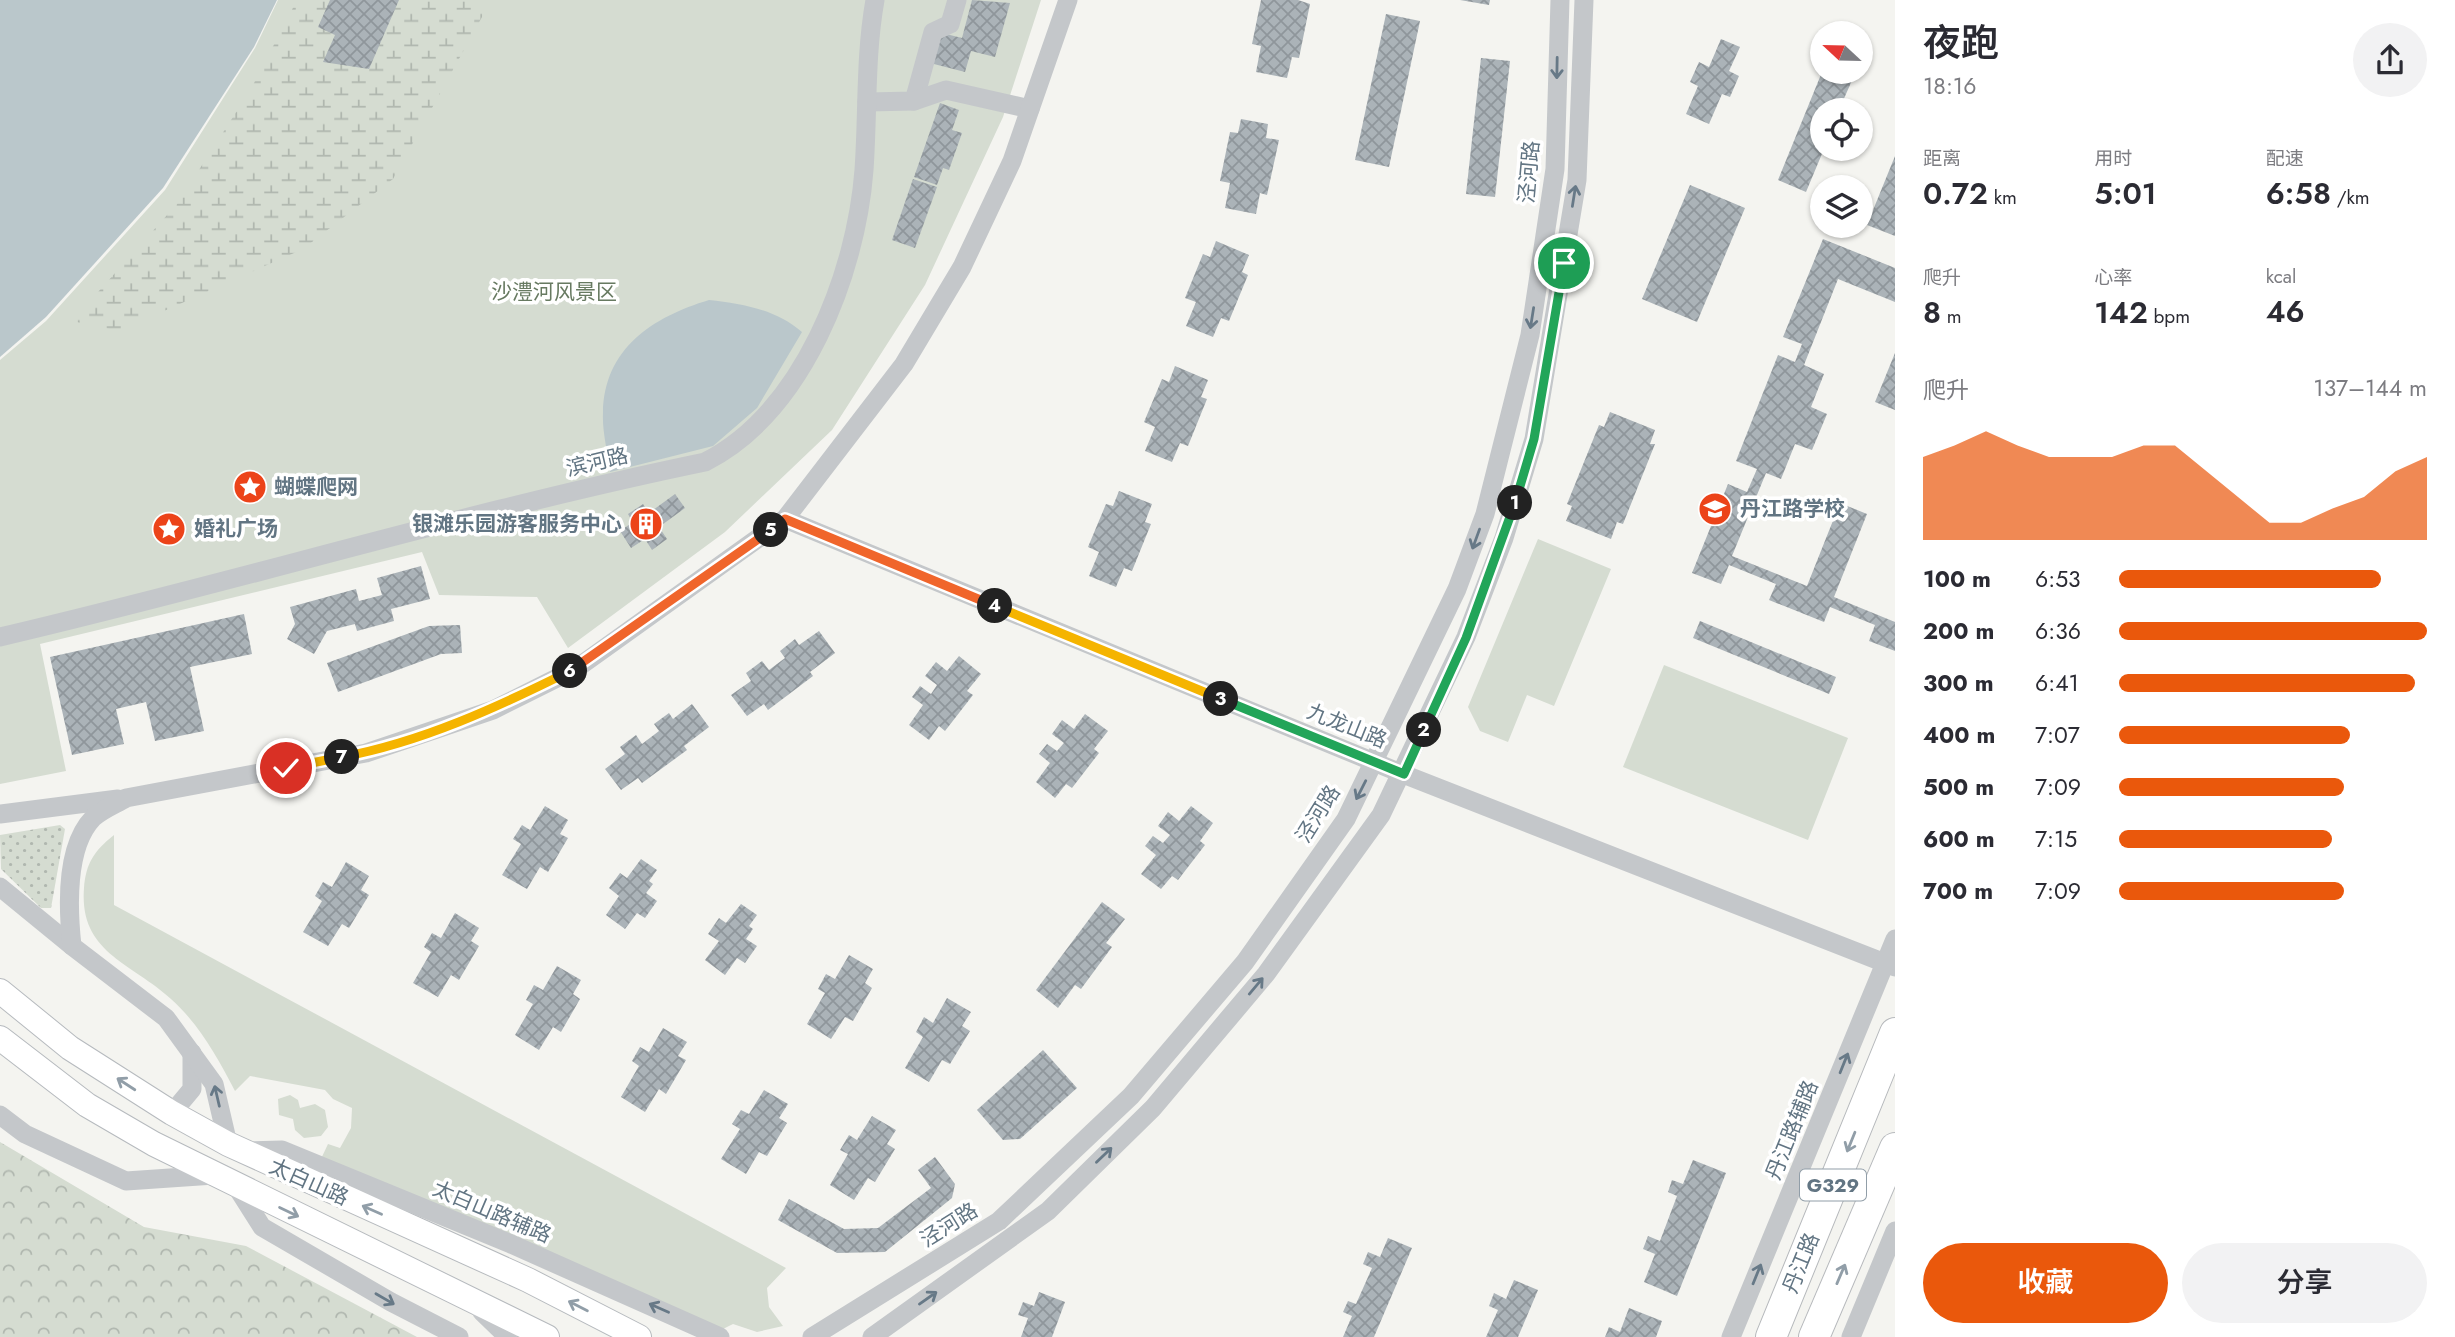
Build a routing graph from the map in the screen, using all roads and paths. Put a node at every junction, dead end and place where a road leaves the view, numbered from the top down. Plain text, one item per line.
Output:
1 (875, 0) edge
2 (957, 0) edge
3 (1069, 0) edge
4 (1560, 0) edge
5 (1584, 0) edge
6 (867, 102) junction
7 (914, 102) junction
8 (1030, 109) junction
9 (785, 519) junction
10 (0, 637) edge
11 (1374, 762) junction
12 (1404, 774) junction
13 (126, 798) junction
14 (0, 814) edge
15 (0, 887) edge
16 (1895, 939) edge
17 (72, 946) junction
18 (1890, 965) edge
19 (0, 991) edge
20 (1895, 1033) edge
21 (0, 1038) edge
22 (192, 1053) junction
23 (172, 1113) junction
24 (0, 1115) edge
25 (235, 1148) junction
26 (1895, 1148) edge
27 (225, 1181) junction
28 (1895, 1231) edge
29 (461, 1297) junction
30 (459, 1337) edge
31 (508, 1337) edge
32 (547, 1337) edge
33 (639, 1337) edge
34 (720, 1337) edge
35 (812, 1337) edge
36 (872, 1337) edge
37 (1731, 1337) edge
38 (1771, 1337) edge
39 (1814, 1337) edge
40 (1851, 1337) edge

1 - 6 street, 滨河路
2 - 7 street
3 - 8 street
4 -> 11 street, 泾河路
12 -> 5 street
6 - 7 street
6 - 10 street, 滨河路
7 - 8 street
8 - 9 street
9 - 11 street, 九龙山路
9 - 13 street
11 - 12 street, 九龙山路
11 -> 35 street, 泾河路
12 - 18 street, 九龙山路
36 -> 12 street
13 - 14 street
13 - 17 street
15 - 17 street
16 - 18 street, 丹江路辅路
17 - 22 street
37 -> 18 street, 丹江路辅路
23 -> 19 main road, 太白山路
20 -> 38 highway, 丹江路 / G329
21 - 27 main road, 太白山路
22 - 23 street
25 -> 22 street
23 - 25 main road, 太白山路
24 - 27 street
33 -> 25 main road, 太白山路
34 -> 25 street, 太白山路辅路
39 -> 26 highway, 丹江路 / G329
27 -> 29 main road, 太白山路
27 -> 30 street
28 - 40 street
29 - 31 street
29 - 32 main road, 太白山路

